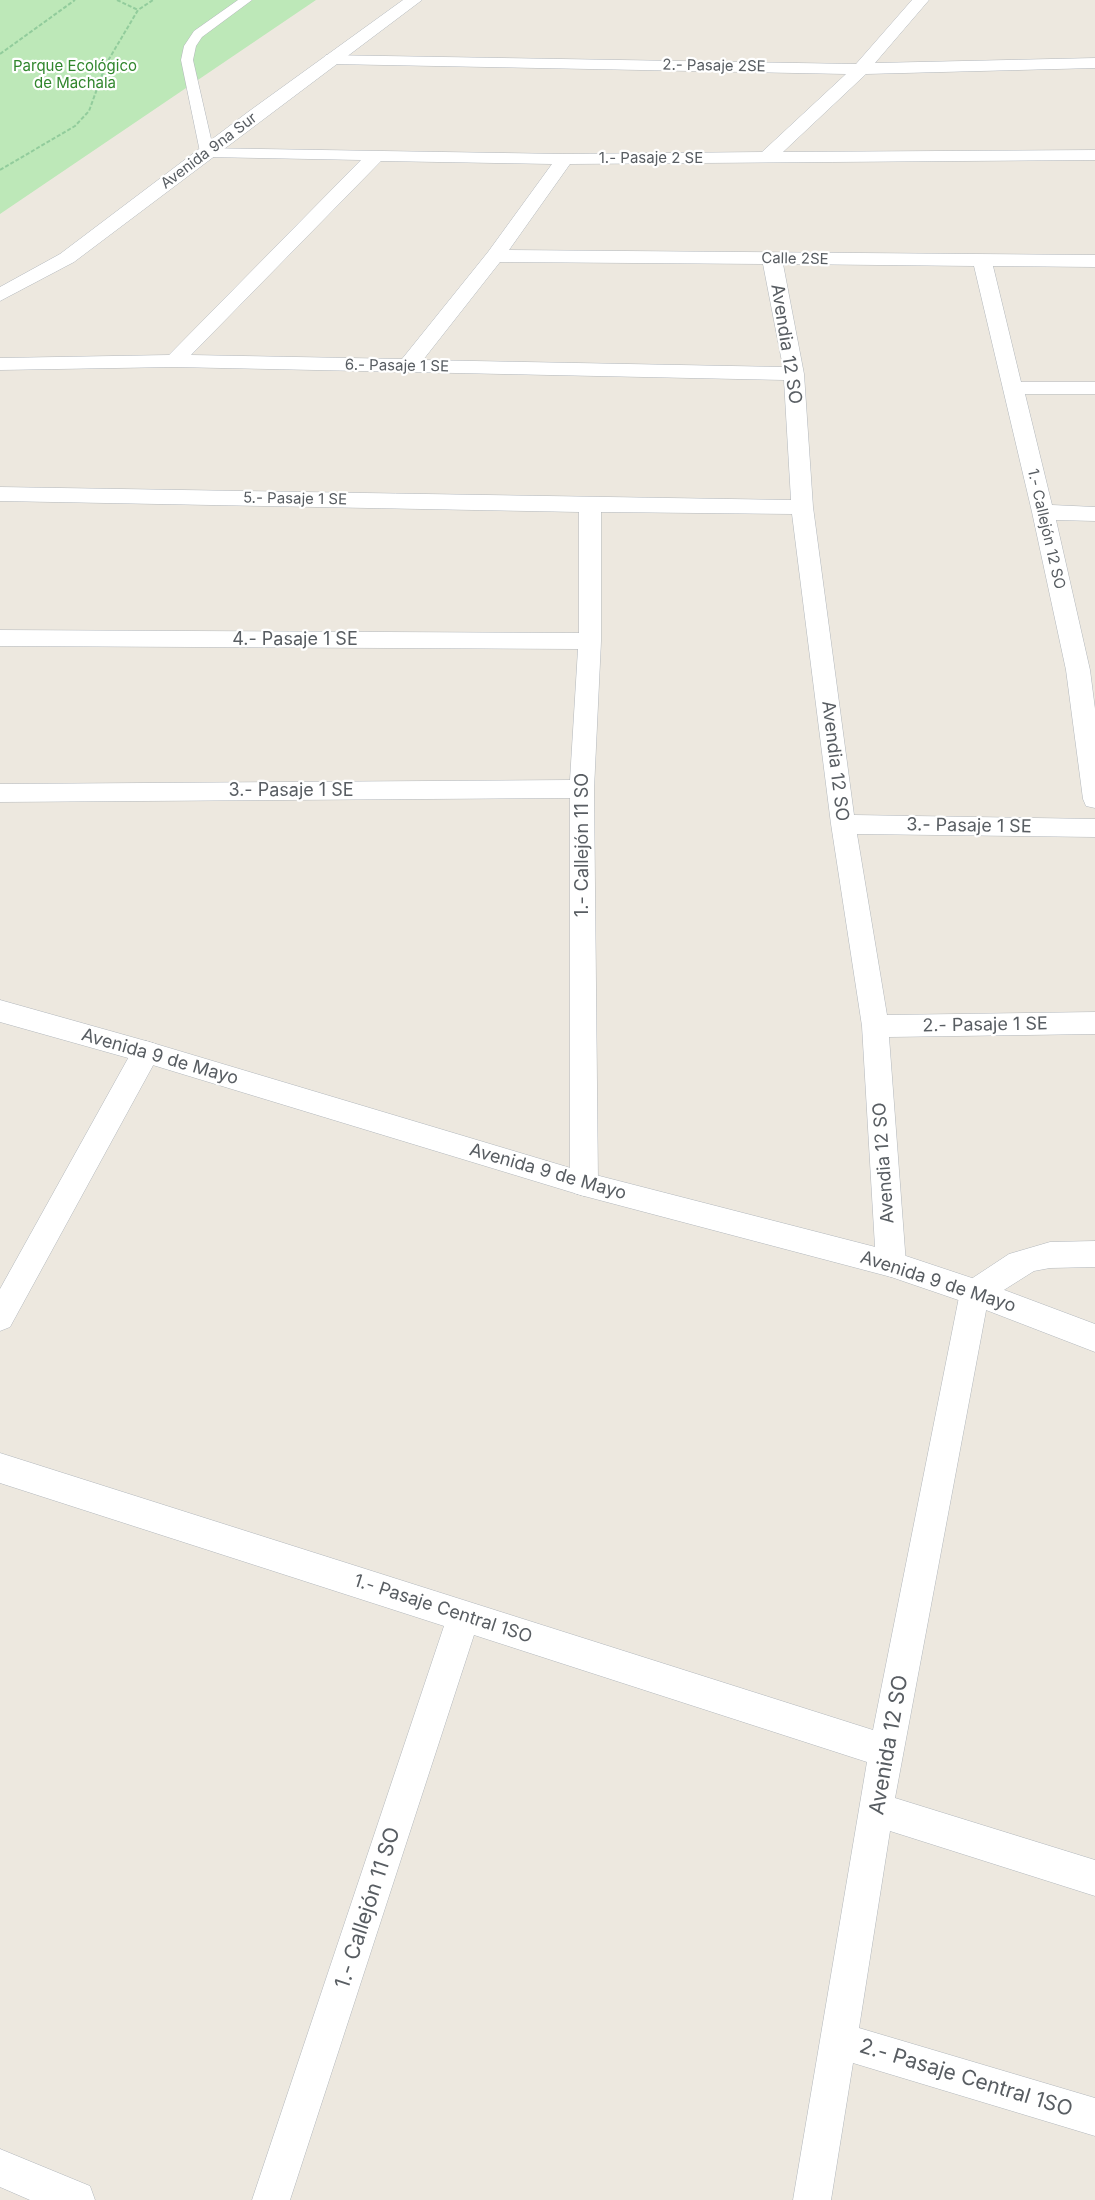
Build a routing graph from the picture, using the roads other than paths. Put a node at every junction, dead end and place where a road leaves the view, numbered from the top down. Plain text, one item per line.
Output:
1 (246, 0) edge
2 (414, 0) edge
3 (921, 0) edge
4 (332, 59) junction
5 (1095, 64) edge
6 (861, 69) junction
7 (207, 152) junction
8 (1095, 155) edge
9 (375, 157) junction
10 (565, 158) junction
11 (766, 158) junction
12 (495, 256) junction
13 (772, 259) junction
14 (982, 261) junction
15 (1095, 261) edge
16 (0, 295) edge
17 (174, 361) junction
18 (0, 364) edge
19 (407, 366) junction
20 (794, 374) junction
21 (1012, 388) junction
22 (1095, 388) edge
23 (0, 494) edge
24 (590, 505) junction
25 (802, 507) junction
26 (1043, 512) junction
27 (1095, 514) edge
28 (0, 638) edge
29 (590, 641) junction
30 (1086, 670) edge
31 (582, 789) junction
32 (0, 793) edge
33 (1095, 799) edge
34 (843, 824) junction
35 (1095, 828) edge
36 (0, 1011) edge
37 (1095, 1024) edge
38 (875, 1026) junction
39 (146, 1052) junction
40 (584, 1184) junction
41 (1095, 1254) edge
42 (891, 1264) junction
43 (975, 1292) junction
44 (0, 1318) edge
45 (1095, 1338) edge
46 (0, 1468) edge
47 (464, 1616) junction
48 (886, 1751) junction
49 (877, 1810) junction
50 (1095, 1878) edge
51 (838, 2040) junction
52 (1095, 2117) edge
53 (0, 2168) edge
54 (76, 2200) edge
55 (271, 2200) edge
56 (812, 2200) edge

1 - 7 lane
2 - 4 street, Avenida 9na Sur
3 - 6 street
4 - 6 street, 2.- Pasaje 2SE
4 - 7 street, Avenida 9na Sur
5 - 6 street, 2.- Pasaje 2SE
6 - 11 street
7 - 9 street, 1.- Pasaje 2 SE
7 - 16 street, Avenida 9na Sur
8 - 11 street, 1.- Pasaje 2 SE
9 - 10 street, 1.- Pasaje 2 SE
9 - 17 street
10 - 11 street, 1.- Pasaje 2 SE
10 - 12 street
12 - 13 street, Calle 2SE
12 - 19 street
13 - 14 street, Calle 2SE
13 - 20 street, Avendia 12 SO
14 - 15 street, Calle 2SE
14 - 21 street, 1.- Callejón 12 SO
17 - 18 street, 6.- Pasaje 1 SE
17 - 19 street, 6.- Pasaje 1 SE
19 - 20 street, 6.- Pasaje 1 SE
20 - 25 street, Avendia 12 SO
21 - 22 street
21 - 26 street, 1.- Callejón 12 SO
23 - 24 street, 5.- Pasaje 1 SE
24 - 25 street, 5.- Pasaje 1 SE
24 - 29 street, 1.- Callejón 11 SO
25 - 34 street, Avendia 12 SO
26 - 27 street
26 - 30 street, 1.- Callejón 12 SO
28 - 29 street, 4.- Pasaje 1 SE
29 - 31 street, 1.- Callejón 11 SO
30 - 33 street, 1.- Callejón 12 SO
31 - 32 street, 3.- Pasaje 1 SE
31 - 40 street, 1.- Callejón 11 SO
34 - 35 street, 3.- Pasaje 1 SE
34 - 38 street, Avendia 12 SO
36 - 39 street, Avenida 9 de Mayo
37 - 38 street, 2.- Pasaje 1 SE
38 - 42 street, Avendia 12 SO
39 - 40 street, Avenida 9 de Mayo
39 - 44 street
40 - 42 street, Avenida 9 de Mayo
41 - 43 street
42 - 43 street, Avenida 9 de Mayo
43 - 45 street, Avenida 9 de Mayo
43 - 48 street, Avenida 12 SO
46 - 47 street, 1.- Pasaje Central 1SO
47 - 48 street, 1.- Pasaje Central 1SO
47 - 55 street, 1.- Callejón 11 SO
48 - 49 street, Avenida 12 SO
49 - 50 street
49 - 51 street, Avenida 12 SO
51 - 52 street, 2.- Pasaje Central 1SO
51 - 56 street, Avenida 12 SO
53 - 54 street

